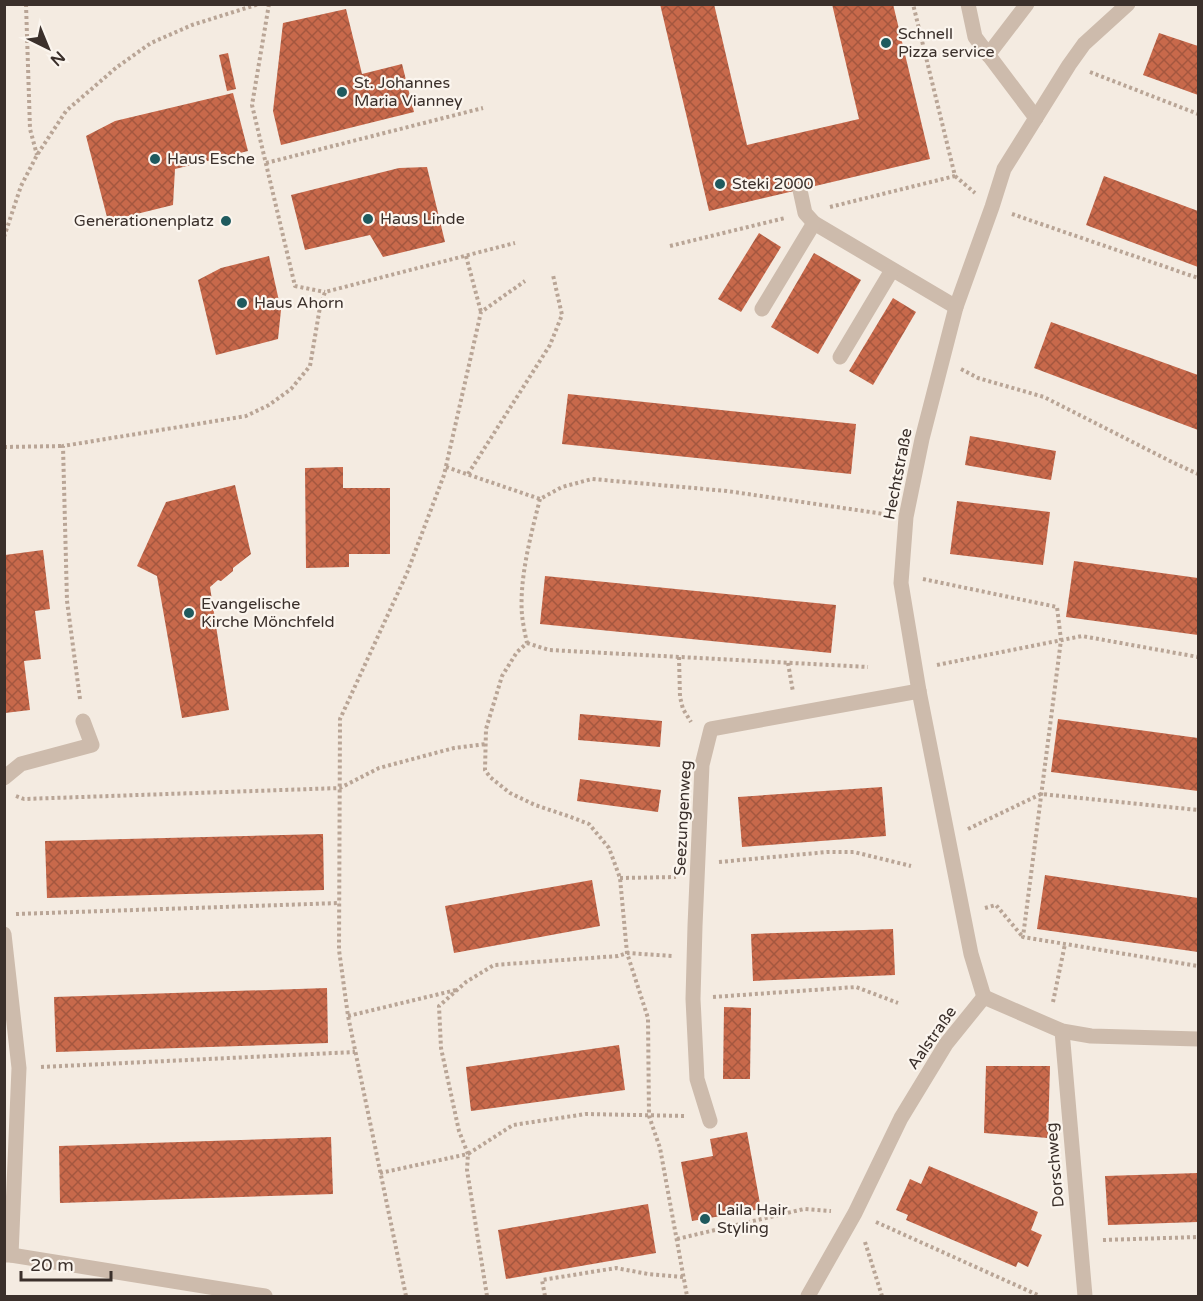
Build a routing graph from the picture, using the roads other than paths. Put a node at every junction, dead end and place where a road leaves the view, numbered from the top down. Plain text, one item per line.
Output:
1 (968, 4) edge
2 (1027, 4) edge
3 (1128, 4) edge
4 (988, 55) junction
5 (1036, 118) junction
6 (800, 190) dead end
7 (810, 218) junction
8 (892, 270) junction
9 (956, 307) junction
10 (762, 309) dead end
11 (840, 357) dead end
12 (919, 691) junction
13 (83, 721) road end
14 (4, 778) edge
15 (4, 934) edge
16 (984, 997) junction
17 (1062, 1031) junction
18 (1198, 1039) edge
19 (709, 1118) road end
20 (8, 1255) edge
21 (265, 1296) edge
22 (808, 1296) edge
23 (1085, 1296) edge

1 - 4 street
2 - 4 street
3 - 5 street, Hechtstraße
4 - 5 street
5 - 9 street, Hechtstraße
6 - 7 street
7 - 8 street
7 - 10 street
8 - 9 street
8 - 11 street
9 - 12 street, Hechtstraße
12 - 16 street, Hechtstraße
12 - 19 street, Seezungenweg
13 - 14 street
15 - 20 street
16 - 17 street
16 - 22 street, Aalstraße
17 - 18 street
17 - 23 street, Dorschweg
20 - 21 street

